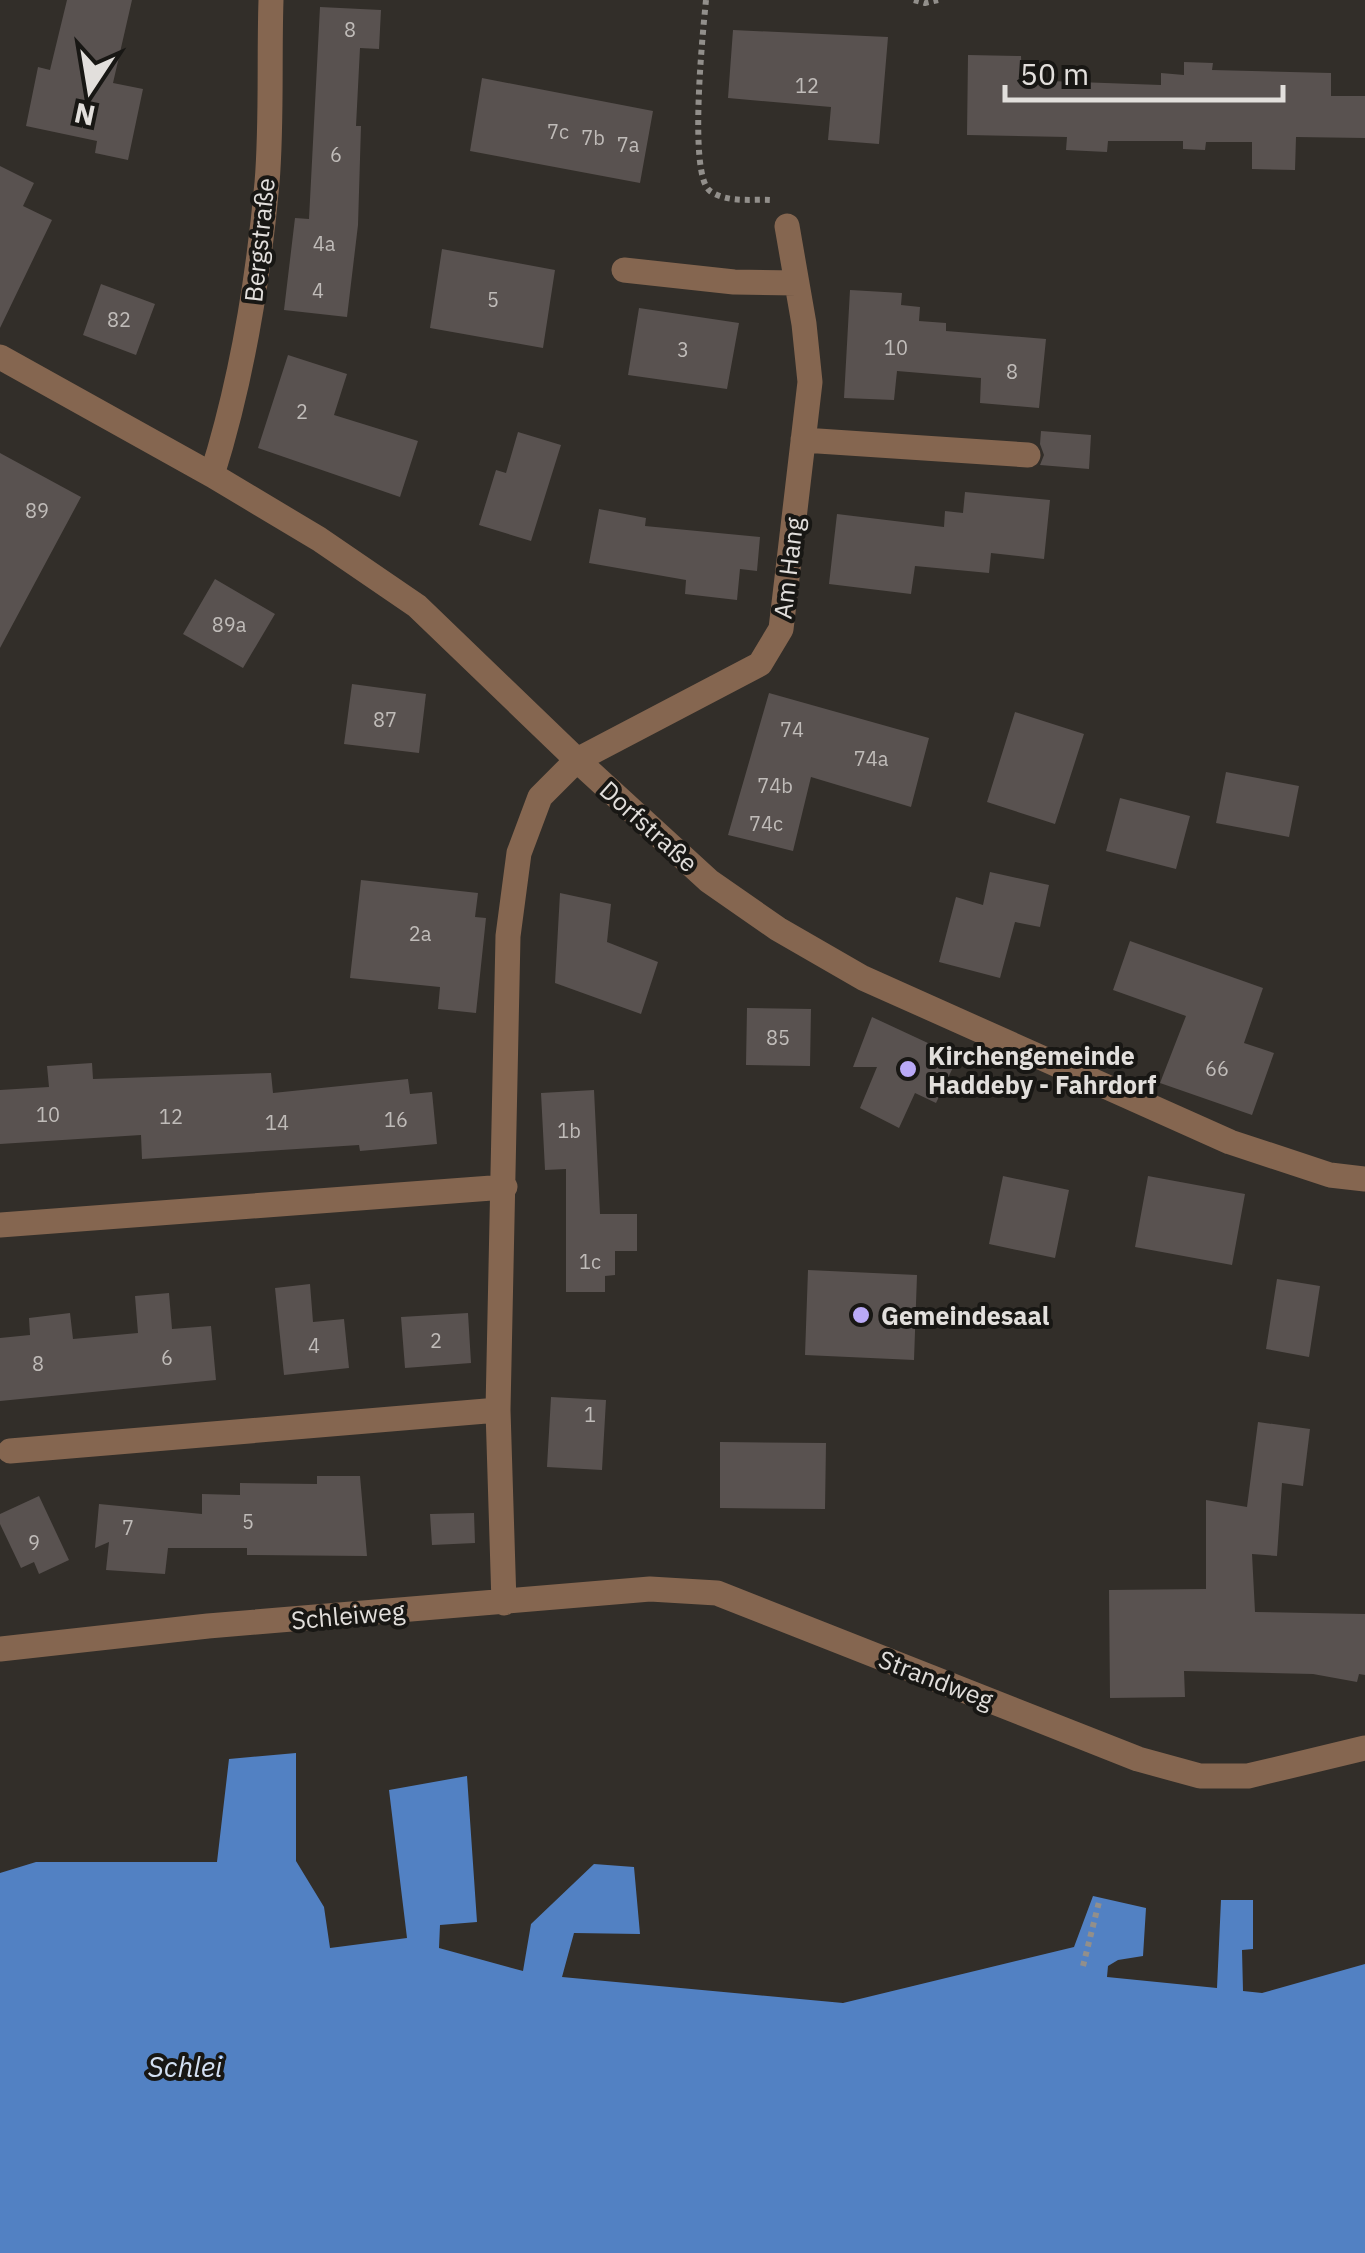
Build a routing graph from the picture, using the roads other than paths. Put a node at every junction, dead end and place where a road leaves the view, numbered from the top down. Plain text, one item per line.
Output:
1 (271, 0) edge
2 (787, 226) road end
3 (624, 270) dead end
4 (797, 283) junction
5 (0, 357) edge
6 (803, 440) junction
7 (1028, 454) dead end
8 (212, 475) junction
9 (577, 760) junction
10 (1365, 1179) edge
11 (505, 1187) junction
12 (0, 1226) edge
13 (498, 1410) junction
14 (10, 1451) dead end
15 (504, 1603) junction
16 (0, 1649) edge
17 (1365, 1748) edge

1 - 8 street, Bergstraße
2 - 4 street, Am Hang
3 - 4 street
4 - 6 street, Am Hang
5 - 8 street, Dorfstraße
6 - 7 street
6 - 9 street, Am Hang
8 - 9 street, Dorfstraße
9 - 10 street, Dorfstraße
9 - 11 street
11 - 12 street
11 - 13 street
13 - 14 street
13 - 15 street
15 - 16 street, Schleiweg
15 - 17 street, Strandweg

